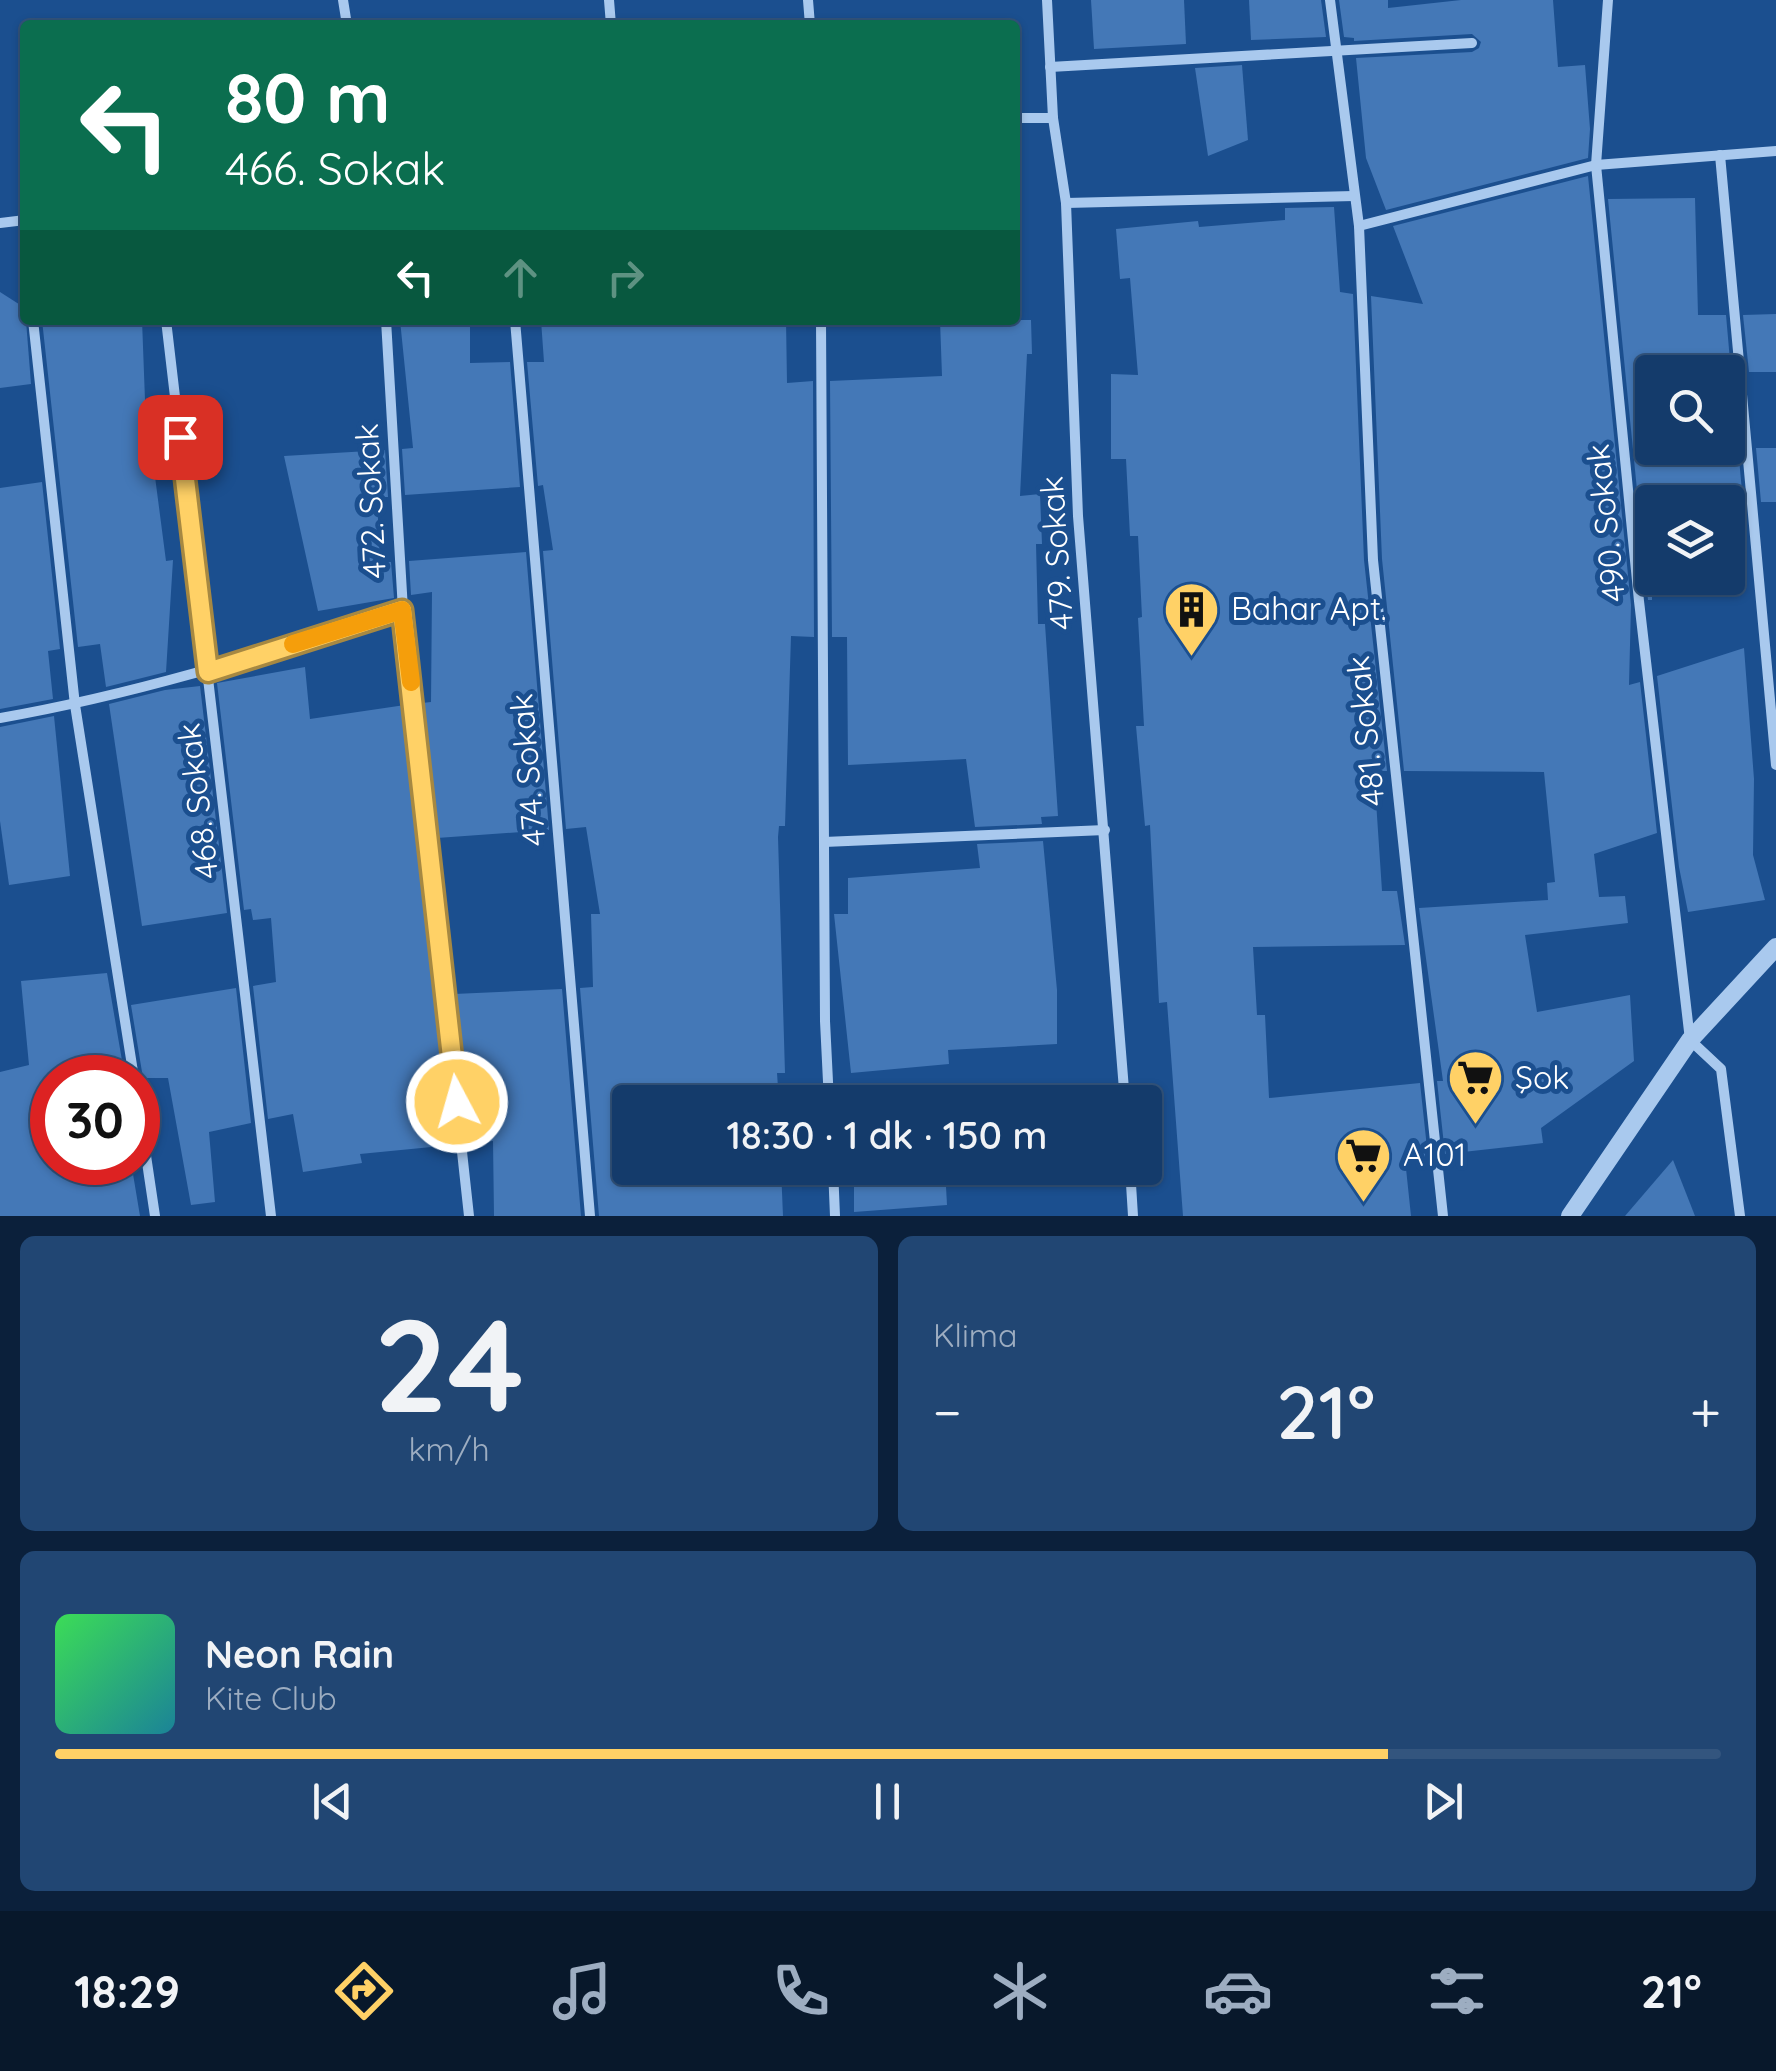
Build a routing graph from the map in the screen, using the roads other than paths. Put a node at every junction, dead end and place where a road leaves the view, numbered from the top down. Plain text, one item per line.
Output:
1 (1047, 0) edge
2 (1330, 0) edge
3 (1608, 0) edge
4 (1472, 43) dead end
5 (1337, 52) junction
6 (1050, 68) junction
7 (1020, 118) edge
8 (1053, 118) junction
9 (1776, 151) edge
10 (1720, 155) junction
11 (1596, 165) junction
12 (1354, 196) junction
13 (1066, 203) junction
14 (1359, 226) junction
15 (35, 325) edge
16 (167, 325) edge
17 (386, 325) edge
18 (515, 325) edge
19 (821, 325) edge
20 (402, 610) junction
21 (208, 672) junction
22 (75, 705) junction
23 (0, 718) edge
24 (1776, 765) edge
25 (1105, 830) junction
26 (824, 842) junction
27 (1776, 947) edge
28 (1690, 1040) junction
29 (130, 1055) edge
30 (828, 1085) edge
31 (1124, 1085) edge
32 (151, 1185) edge
33 (834, 1185) edge
34 (1131, 1185) edge
35 (156, 1216) edge
36 (271, 1216) edge
37 (469, 1216) edge
38 (590, 1216) edge
39 (836, 1216) edge
40 (1133, 1216) edge
41 (1443, 1216) edge
42 (1570, 1216) edge
43 (1740, 1216) edge

1 - 6 street, 479. Sokak
2 - 5 street, 481. Sokak
3 - 11 street, 490. Sokak
4 - 5 street
5 - 6 street
5 - 12 street, 481. Sokak
6 - 8 street, 479. Sokak
7 - 8 street
8 - 13 street, 479. Sokak
9 - 10 street
10 - 11 street
10 - 24 street
11 - 14 street
11 - 28 street, 490. Sokak
12 - 13 street
12 - 14 street, 481. Sokak
13 - 25 street, 479. Sokak
14 - 41 street, 481. Sokak
15 - 22 street
16 - 21 street, 468. Sokak
17 - 20 street, 472. Sokak
18 - 38 street, 474. Sokak
19 - 26 street
20 - 21 street
20 - 37 street, 472. Sokak
21 - 22 street
21 - 36 street, 468. Sokak
22 - 23 street
22 - 29 street
25 - 26 street
25 - 31 street, 479. Sokak
26 - 30 street
27 - 28 street
28 - 42 street
28 - 43 street
32 - 35 street
33 - 39 street
34 - 40 street

